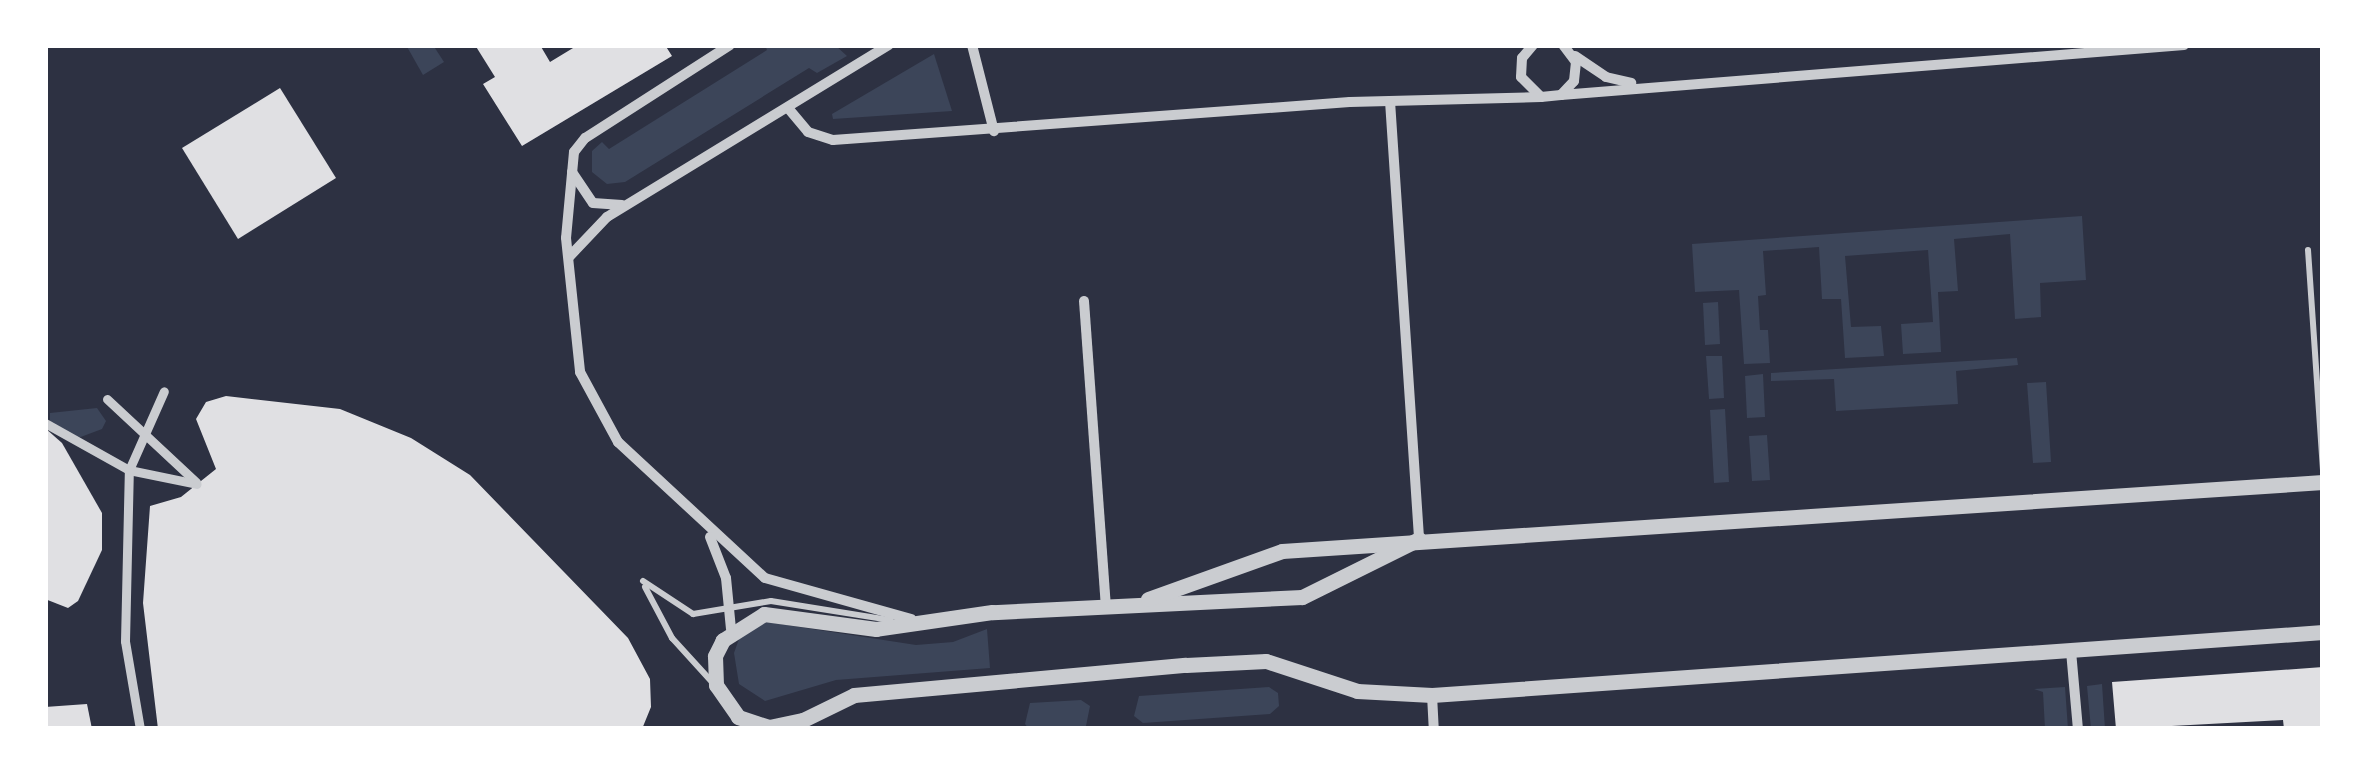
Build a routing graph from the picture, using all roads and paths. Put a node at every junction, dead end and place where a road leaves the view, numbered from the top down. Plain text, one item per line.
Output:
1 (730, 45) edge
2 (889, 45) edge
3 (972, 45) edge
4 (1533, 45) edge
5 (2184, 45) edge
6 (1568, 49) edge
7 (2130, 49) edge
8 (1637, 84) junction
9 (1561, 95) junction
10 (1541, 97) junction
11 (1390, 100) junction
12 (788, 108) junction
13 (994, 131) junction
14 (571, 170) junction
15 (628, 204) junction
16 (2308, 250) dead end
17 (568, 258) junction
18 (1084, 301) dead end
19 (164, 391) dead end
20 (108, 399) dead end
21 (45, 423) edge
22 (145, 431) junction
23 (64, 432) junction
24 (45, 434) edge
25 (129, 470) junction
26 (2323, 471) edge
27 (2323, 482) edge
28 (704, 528) junction
29 (1418, 539) junction
30 (1106, 607) junction
31 (730, 610) junction
32 (911, 619) junction
33 (731, 629) junction
34 (2323, 632) edge
35 (2071, 651) junction
36 (716, 685) junction
37 (1432, 696) junction
38 (786, 727) edge
39 (140, 729) edge
40 (1434, 729) edge
41 (2078, 729) edge

1 - 14 street
2 - 12 street
3 - 13 street
4 - 10 street
5 - 7 street
6 - 8 street
6 - 9 street
7 - 8 street
8 - 9 street
9 - 10 street
10 - 11 street
11 - 13 street
11 - 29 street
12 - 13 street
12 - 15 street
14 - 15 street
14 - 17 street
15 - 17 street
16 - 26 lane
17 - 28 street
18 - 30 street
19 - 22 street
20 - 22 street
21 - 23 street
22 - 25 street
22 - 25 street
23 - 24 street
23 - 25 street
25 - 39 street
27 - 29 street
28 - 31 street
28 - 32 street
29 - 30 street
29 - 30 street
30 - 32 street
31 - 32 lane
31 - 33 street
31 - 36 lane
32 - 33 street
33 - 36 street
34 - 35 street
35 - 37 street
35 - 41 street
36 - 38 street
37 - 38 street
37 - 40 street

